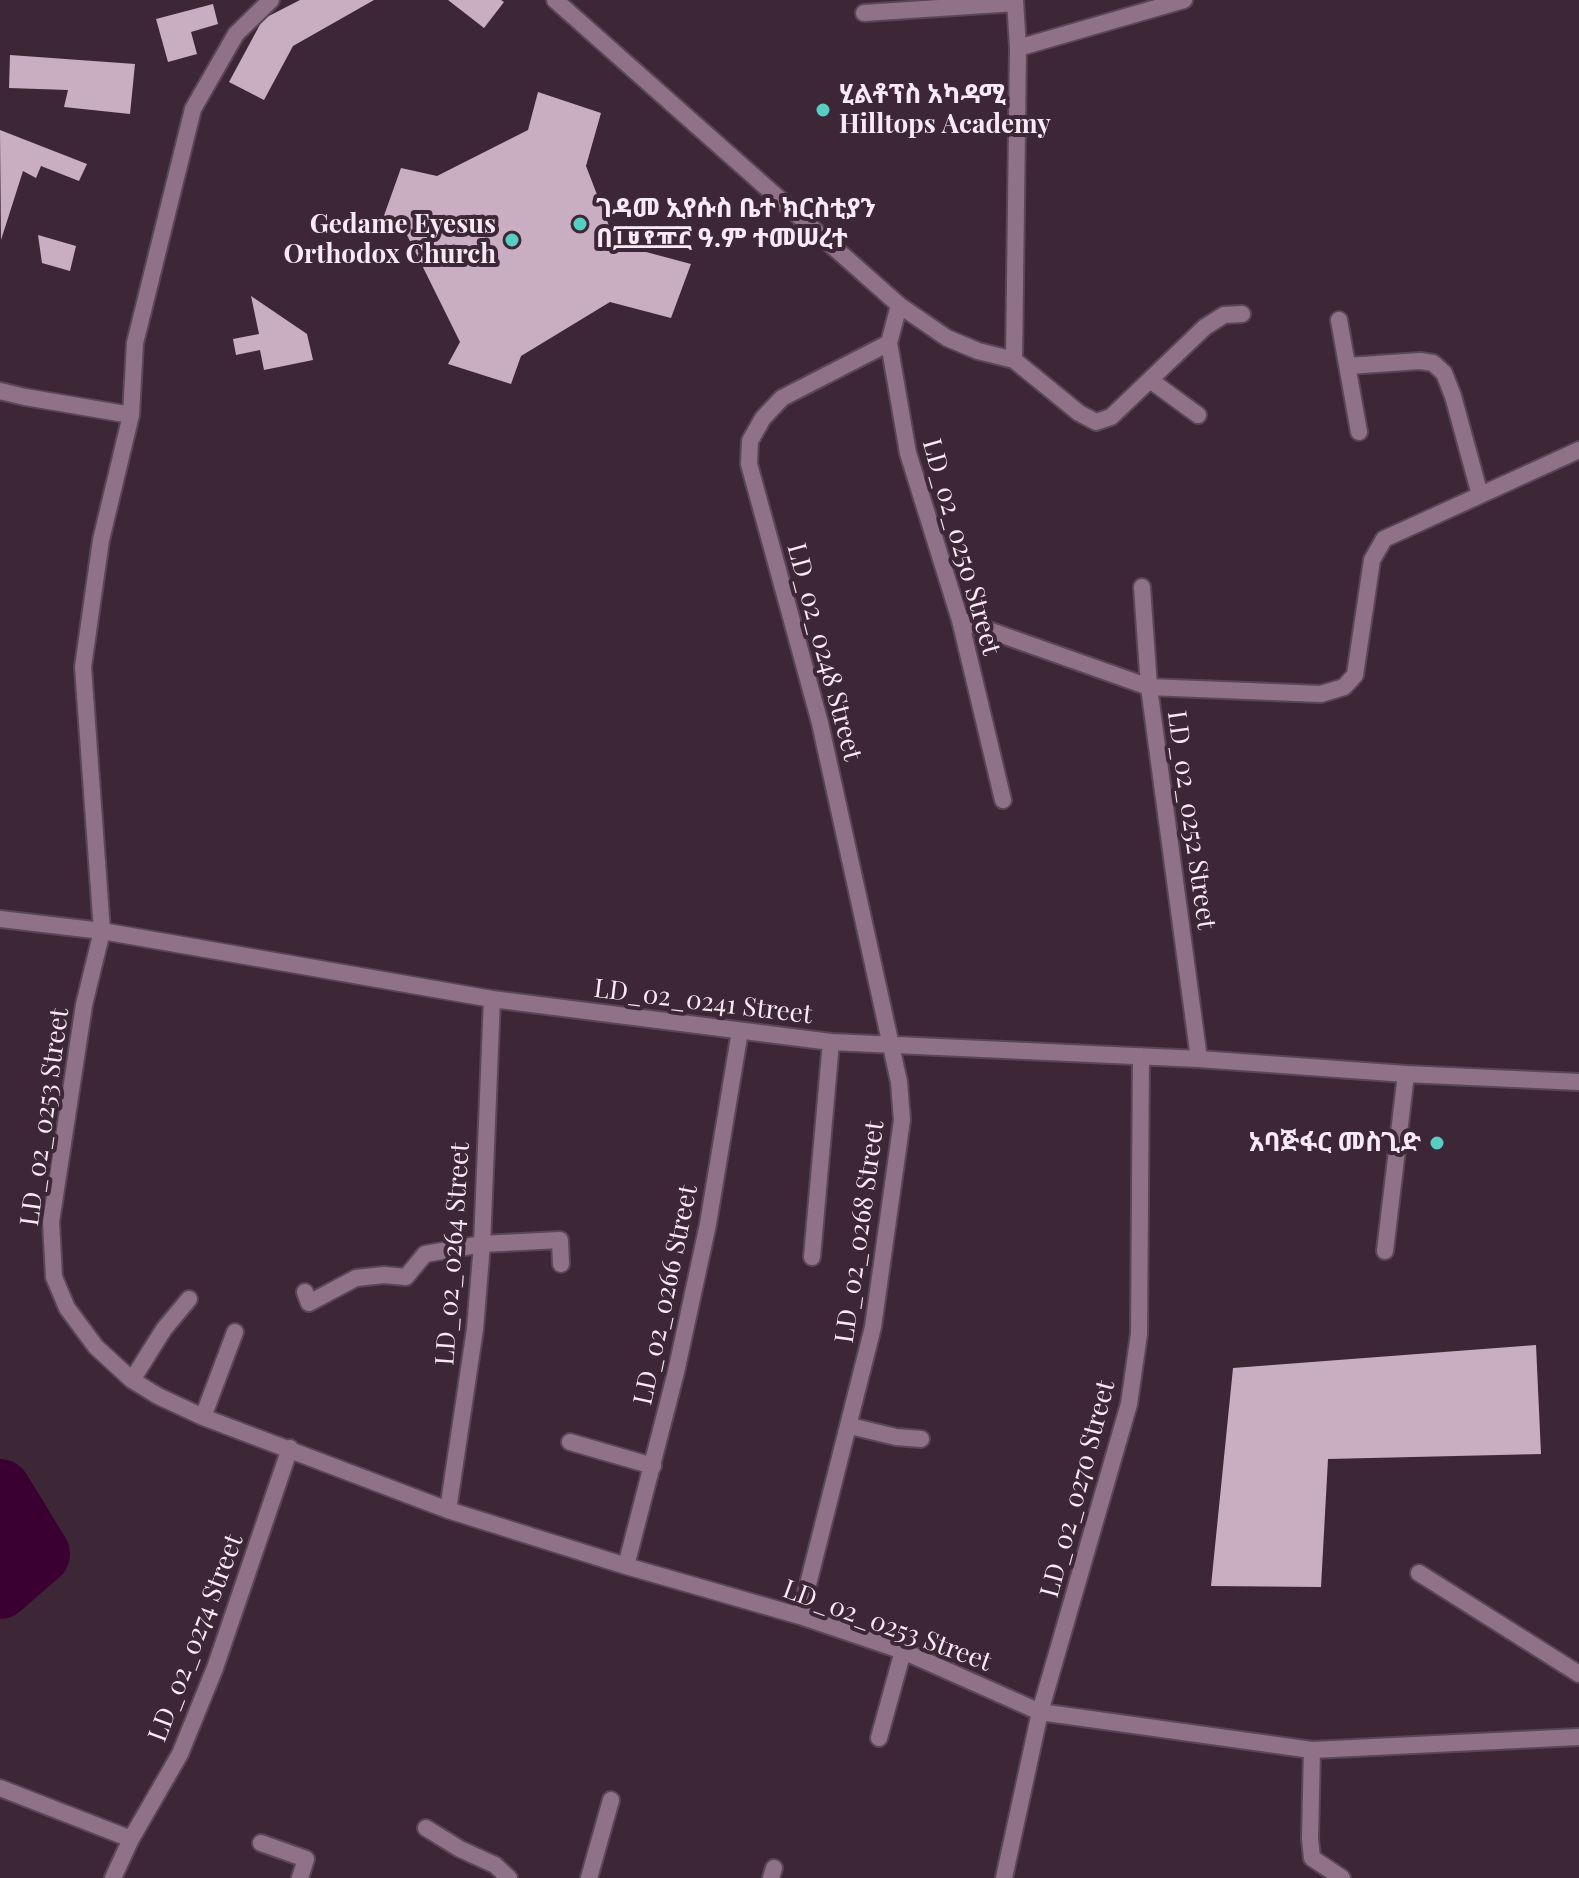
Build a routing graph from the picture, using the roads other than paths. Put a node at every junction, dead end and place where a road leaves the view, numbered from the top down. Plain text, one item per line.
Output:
1 (271, 0) edge
2 (555, 0) edge
3 (1184, 0) edge
4 (1015, 2) edge
5 (864, 13) dead end
6 (1018, 48) junction
7 (899, 305) junction
8 (1242, 314) dead end
9 (1339, 320) dead end
10 (889, 343) junction
11 (1014, 360) junction
12 (1348, 366) junction
13 (1150, 380) junction
14 (0, 391) edge
15 (131, 415) junction
16 (1198, 415) dead end
17 (1359, 432) dead end
18 (1579, 450) edge
19 (1480, 495) junction
20 (1142, 587) dead end
21 (960, 620) junction
22 (1149, 687) junction
23 (1003, 800) dead end
24 (0, 919) edge
25 (102, 931) junction
26 (492, 999) junction
27 (740, 1031) junction
28 (831, 1042) junction
29 (890, 1045) junction
30 (1141, 1056) junction
31 (1199, 1059) junction
32 (1406, 1074) junction
33 (1579, 1082) edge
34 (482, 1244) junction
35 (1385, 1251) dead end
36 (812, 1257) dead end
37 (561, 1264) dead end
38 (305, 1292) dead end
39 (189, 1299) dead end
40 (235, 1332) dead end
41 (132, 1380) junction
42 (203, 1417) junction
43 (850, 1426) junction
44 (921, 1439) dead end
45 (570, 1442) dead end
46 (290, 1448) junction
47 (653, 1466) junction
48 (448, 1510) junction
49 (626, 1566) junction
50 (1419, 1573) dead end
51 (800, 1616) junction
52 (903, 1651) junction
53 (1579, 1674) edge
54 (1040, 1712) junction
55 (1579, 1737) edge
56 (879, 1738) dead end
57 (1312, 1750) junction
58 (0, 1788) edge
59 (611, 1800) dead end
60 (426, 1828) dead end
61 (131, 1839) junction
62 (261, 1843) dead end
63 (113, 1878) edge
64 (300, 1878) edge
65 (509, 1878) edge
66 (589, 1878) edge
67 (1004, 1878) edge
68 (1342, 1878) edge

1 - 15 street, LD_02_0253 Street
2 - 7 street
3 - 6 street
4 - 5 street
4 - 6 street
6 - 11 street
7 - 10 street, LD_02_0250 Street
7 - 11 street
8 - 13 street
9 - 12 street
10 - 21 street, LD_02_0250 Street
10 - 29 street, LD_02_0248 Street
11 - 13 street
12 - 17 street
12 - 19 street
13 - 16 street
14 - 15 street
15 - 25 street, LD_02_0253 Street
18 - 19 street
19 - 22 street
20 - 22 street, LD_02_0252 Street
21 - 22 street
21 - 23 street, LD_02_0250 Street
22 - 31 street, LD_02_0252 Street
24 - 25 street, LD_02_0241 Street
25 - 26 street, LD_02_0241 Street
25 - 41 street, LD_02_0253 Street
26 - 27 street, LD_02_0241 Street
26 - 34 street, LD_02_0264 Street
27 - 28 street, LD_02_0241 Street
27 - 47 street, LD_02_0266 Street
28 - 29 street, LD_02_0241 Street
28 - 36 street
29 - 30 street, LD_02_0241 Street
29 - 43 street, LD_02_0268 Street
30 - 31 street, LD_02_0241 Street
30 - 54 street, LD_02_0270 Street
31 - 32 street, LD_02_0241 Street
32 - 33 street, LD_02_0241 Street
32 - 35 street
34 - 37 street
34 - 38 street
34 - 48 street, LD_02_0264 Street
39 - 41 street
40 - 42 street
41 - 42 street, LD_02_0253 Street
42 - 46 street, LD_02_0253 Street
43 - 44 street
43 - 51 street, LD_02_0268 Street
45 - 47 street
46 - 48 street, LD_02_0253 Street
46 - 61 street, LD_02_0274 Street
47 - 49 street, LD_02_0266 Street
48 - 49 street, LD_02_0253 Street
49 - 51 street, LD_02_0253 Street
50 - 53 street
51 - 52 street, LD_02_0253 Street
52 - 54 street, LD_02_0253 Street
52 - 56 street
54 - 57 street, LD_02_0253 Street
54 - 67 street, LD_02_0270 Street
55 - 57 street, LD_02_0253 Street
57 - 68 street
58 - 61 street
59 - 66 street
60 - 65 street
61 - 63 street, LD_02_0274 Street
62 - 64 street

